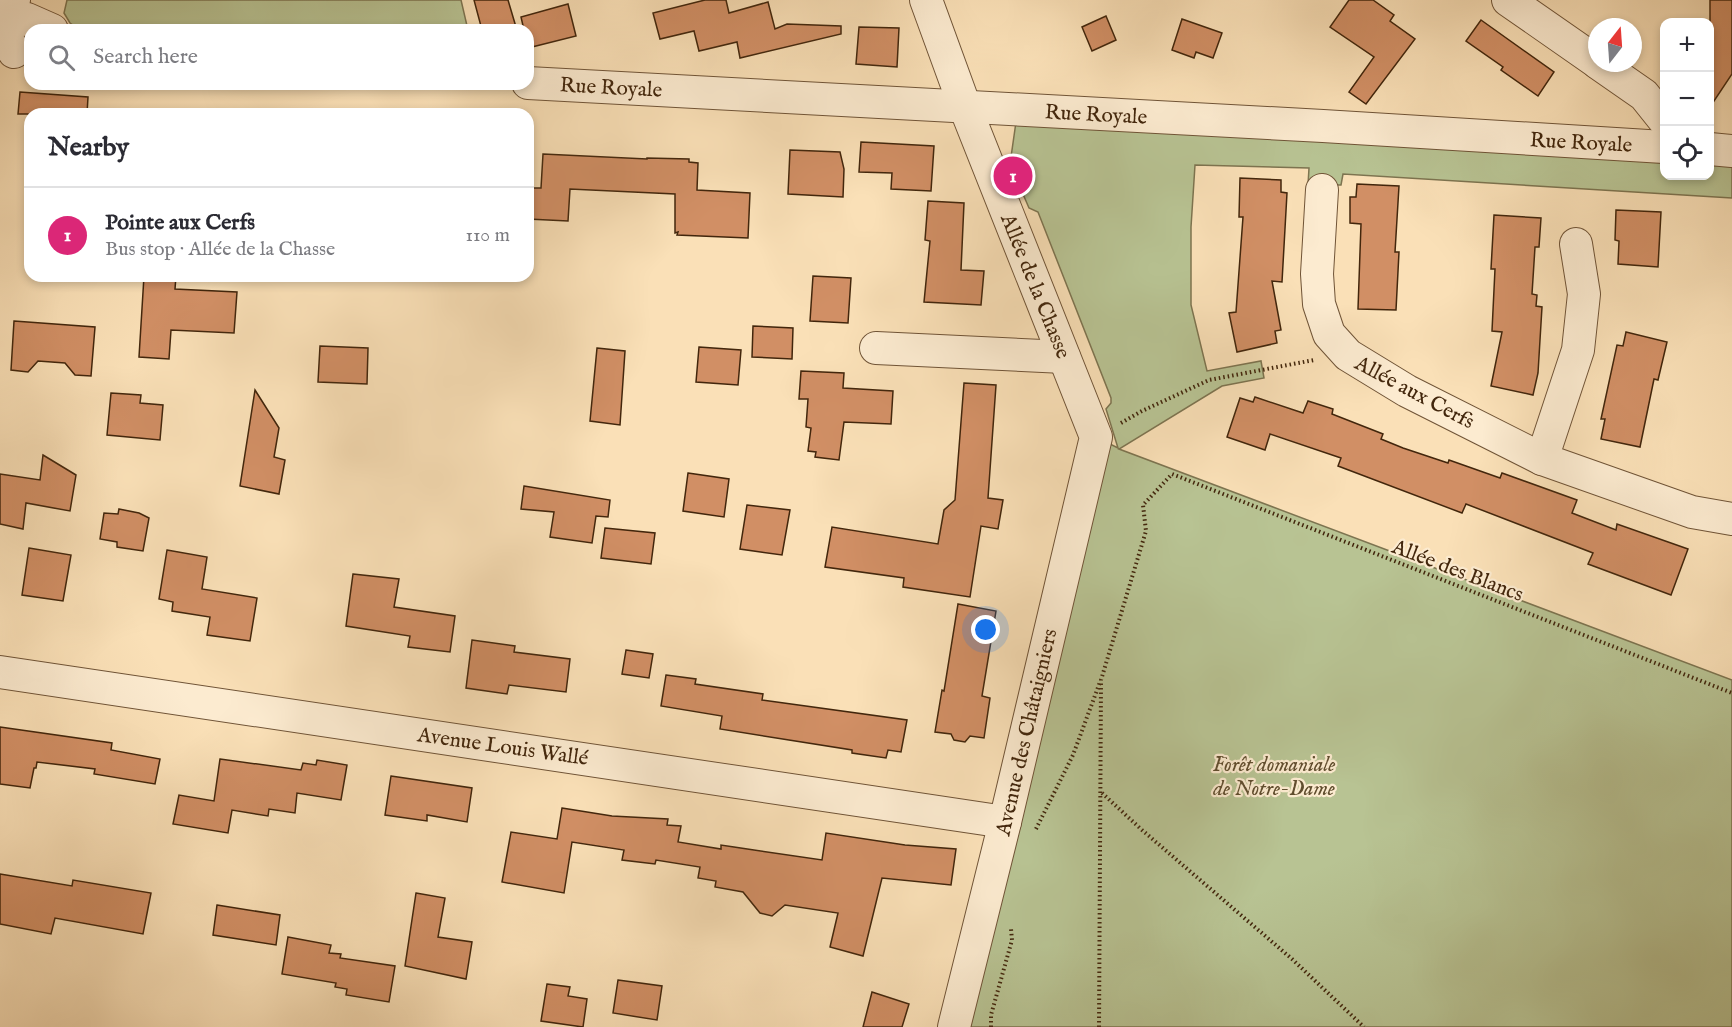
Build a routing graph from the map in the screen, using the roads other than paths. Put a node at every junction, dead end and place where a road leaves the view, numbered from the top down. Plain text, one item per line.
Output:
1 (926, 0) edge
2 (1508, 0) edge
3 (47, 22) edge
4 (10, 34) edge
5 (1588, 55) edge
6 (1612, 72) edge
7 (534, 83) edge
8 (965, 107) junction
9 (1660, 114) edge
10 (1660, 147) edge
11 (1714, 149) edge
12 (1732, 151) edge
13 (1322, 190) dead end
14 (1576, 244) dead end
15 (876, 348) dead end
16 (1064, 357) junction
17 (1096, 436) joint
18 (1542, 459) junction
19 (1732, 519) edge
20 (0, 672) edge
21 (1005, 822) junction
22 (954, 1027) edge

1 - 8 street, Allée de la Chasse
2 - 5 street
3 - 4 street
6 - 9 street
7 - 8 street, Rue Royale
8 - 10 street, Rue Royale
8 - 16 street, Allée de la Chasse
11 - 12 street
13 - 18 street, Allée aux Cerfs
14 - 18 street
15 - 16 street
16 - 17 street, Allée de la Chasse
17 - 21 street, Avenue des Châtaigniers
18 - 19 street, Allée aux Cerfs
20 - 21 street, Avenue Louis Wallé
21 - 22 street, Avenue des Châtaigniers

